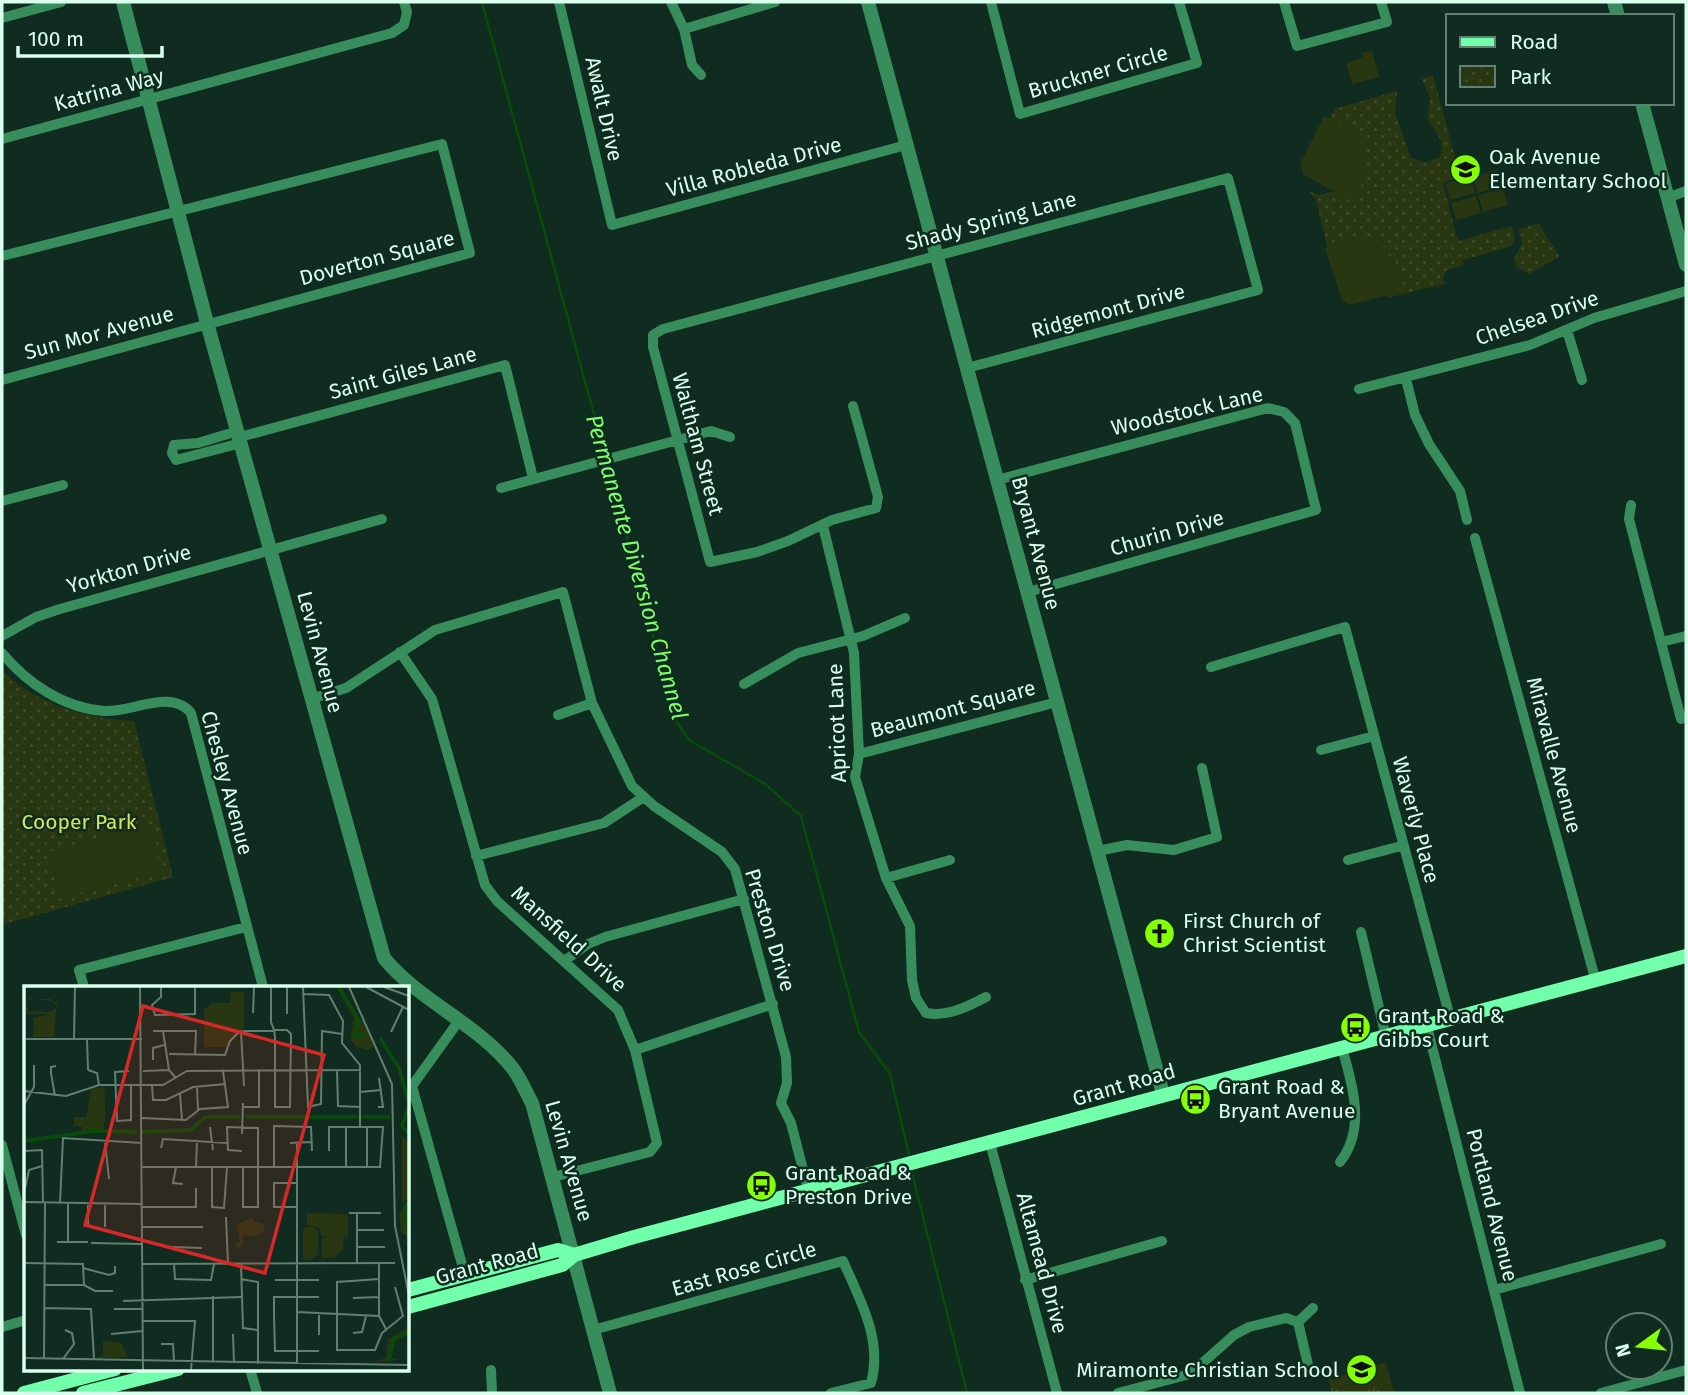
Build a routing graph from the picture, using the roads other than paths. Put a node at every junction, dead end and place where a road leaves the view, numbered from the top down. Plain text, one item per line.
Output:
1 (61, 2) edge
2 (123, 2) edge
3 (404, 2) edge
4 (559, 2) edge
5 (671, 2) edge
6 (775, 2) edge
7 (869, 2) edge
8 (991, 2) edge
9 (1179, 2) edge
10 (1284, 2) edge
11 (1381, 2) edge
12 (2, 18) edge
13 (684, 29) junction
14 (701, 75) dead end
15 (149, 98) junction
16 (1643, 105) edge
17 (2, 139) edge
18 (906, 145) junction
19 (1686, 191) edge
20 (1667, 198) junction
21 (179, 213) junction
22 (612, 225) joint
23 (2, 256) edge
24 (937, 256) junction
25 (1686, 265) edge
26 (1258, 290) joint
27 (1686, 292) edge
28 (207, 323) junction
29 (1567, 330) junction
30 (653, 335) joint
31 (967, 368) junction
32 (1406, 379) junction
33 (2, 380) edge
34 (1582, 380) dead end
35 (1359, 389) dead end
36 (853, 407) dead end
37 (240, 437) junction
38 (730, 437) dead end
39 (677, 440) junction
40 (200, 448) dead end
41 (533, 478) junction
42 (997, 480) junction
43 (63, 485) dead end
44 (501, 488) dead end
45 (2, 501) edge
46 (1631, 505) dead end
47 (1316, 510) joint
48 (382, 519) dead end
49 (1467, 520) dead end
50 (823, 526) junction
51 (1475, 538) dead end
52 (270, 549) junction
53 (1028, 592) junction
54 (905, 618) dead end
55 (2, 636) edge
56 (1686, 636) edge
57 (852, 640) junction
58 (1661, 642) junction
59 (400, 652) junction
60 (2, 653) edge
61 (1211, 667) dead end
62 (744, 684) dead end
63 (311, 699) junction
64 (1057, 702) junction
65 (592, 703) junction
66 (558, 715) dead end
67 (1681, 719) dead end
68 (1374, 736) junction
69 (1321, 751) dead end
70 (859, 754) junction
71 (1202, 768) dead end
72 (642, 798) junction
73 (1401, 846) junction
74 (1098, 851) junction
75 (476, 856) junction
76 (950, 860) dead end
77 (1348, 860) dead end
78 (886, 878) junction
79 (744, 899) junction
80 (246, 927) junction
81 (1361, 932) dead end
82 (1686, 956) edge
83 (564, 961) junction
84 (1596, 982) junction
85 (84, 986) edge
86 (263, 986) edge
87 (986, 997) dead end
88 (772, 1004) junction
89 (1451, 1021) junction
90 (458, 1022) junction
91 (1427, 1027) junction
92 (1386, 1037) junction
93 (1342, 1048) junction
94 (635, 1050) junction
95 (410, 1086) edge
96 (1163, 1094) junction
97 (990, 1143) junction
98 (2, 1145) edge
99 (1340, 1162) dead end
100 (553, 1177) junction
101 (808, 1189) junction
102 (24, 1228) edge
103 (1163, 1241) dead end
104 (1661, 1244) dead end
105 (574, 1255) junction
106 (465, 1275) junction
107 (1025, 1280) junction
108 (410, 1289) edge
109 (1494, 1290) junction
110 (410, 1306) edge
111 (1313, 1308) dead end
112 (24, 1321) edge
113 (1298, 1322) junction
114 (2, 1327) edge
115 (593, 1330) junction
116 (1309, 1369) dead end
117 (111, 1370) edge
118 (174, 1370) edge
119 (250, 1370) edge
120 (491, 1370) dead end
121 (1686, 1370) edge
122 (24, 1393) edge
123 (83, 1393) edge
124 (257, 1393) edge
125 (492, 1393) edge
126 (610, 1393) edge
127 (831, 1393) edge
128 (1057, 1393) edge
129 (1118, 1393) edge
130 (1520, 1393) edge
131 (1601, 1393) edge

1 - 12 street
2 - 15 street, Levin Avenue
3 - 15 street, Katrina Way
4 - 22 street, Awalt Drive
5 - 13 street
6 - 13 street
7 - 18 street, Bryant Avenue
8 - 9 street, Bruckner Circle
10 - 11 street
13 - 14 street
15 - 17 street, Katrina Way
15 - 21 street, Levin Avenue
16 - 20 street
18 - 22 street, Villa Robleda Drive
18 - 24 street, Bryant Avenue
19 - 20 street
20 - 25 street
21 - 23 street
21 - 28 street, Levin Avenue
21 - 28 street, Doverton Square
24 - 26 street, Shady Spring Lane
24 - 30 street, Shady Spring Lane
24 - 31 street, Bryant Avenue
26 - 31 street, Ridgemont Drive
27 - 29 street, Chelsea Drive
28 - 33 street, Sun Mor Avenue
28 - 37 street, Levin Avenue
29 - 32 street, Chelsea Drive
29 - 34 street
30 - 39 street, Waltham Street
31 - 42 street, Bryant Avenue
32 - 35 street, Chelsea Drive
32 - 49 street
36 - 50 street
37 - 40 street, Saint Giles Lane
37 - 41 street, Saint Giles Lane
37 - 52 street, Levin Avenue
38 - 39 street
39 - 41 street
39 - 50 street, Waltham Street
41 - 44 street
42 - 47 street, Woodstock Lane
42 - 53 street, Bryant Avenue
43 - 45 street
46 - 58 street
47 - 53 street, Churin Drive
48 - 52 street, Yorkton Drive
50 - 57 street, Apricot Lane
51 - 84 street, Miravalle Avenue
52 - 55 street, Yorkton Drive
52 - 63 street, Levin Avenue
53 - 64 street, Bryant Avenue
54 - 57 street
56 - 58 street
57 - 62 street
57 - 70 street, Apricot Lane
58 - 67 street
59 - 63 street, Preston Drive
59 - 65 street, Preston Drive
59 - 75 street, Mansfield Drive
60 - 80 street, Chesley Avenue
61 - 68 street, Waverly Place
63 - 90 street, Levin Avenue
64 - 70 street, Beaumont Square
64 - 74 street, Bryant Avenue
65 - 66 street
65 - 72 street, Preston Drive
68 - 69 street
68 - 73 street, Waverly Place
70 - 78 street, Apricot Lane
71 - 74 street
72 - 75 street
72 - 79 street, Preston Drive
73 - 77 street
73 - 89 street, Waverly Place
74 - 96 street, Bryant Avenue
75 - 83 street, Mansfield Drive
76 - 78 street
78 - 87 street, Apricot Lane
79 - 83 street
79 - 88 street, Preston Drive
80 - 85 street
80 - 86 street, Chesley Avenue
81 - 92 street
82 - 84 main road, Grant Road
83 - 94 street, Mansfield Drive
84 - 89 main road, Grant Road
88 - 94 street
88 - 101 street, Preston Drive
89 - 91 main road, Grant Road
90 - 95 street
90 - 100 street, Levin Avenue
91 - 92 main road, Grant Road
91 - 109 street, Portland Avenue
92 - 93 main road, Grant Road
93 - 96 main road, Grant Road
93 - 99 street
94 - 100 street, Mansfield Drive
95 - 106 street
96 - 97 main road, Grant Road
97 - 101 main road, Grant Road
97 - 107 street, Altamead Drive
98 - 102 street
100 - 105 street, Levin Avenue
101 - 105 main road, Grant Road
103 - 107 street
104 - 109 street
105 - 106 main road, Grant Road
105 - 110 main road, Grant Road
105 - 115 street, Levin Avenue
106 - 108 main road, Grant Road
107 - 128 street, Altamead Drive
109 - 130 street, Portland Avenue
111 - 113 street
112 - 114 street
113 - 116 street
113 - 129 street
115 - 126 street, Levin Avenue
115 - 127 street, East Rose Circle
117 - 122 main road
118 - 123 main road
119 - 124 street
120 - 125 street
121 - 131 street

